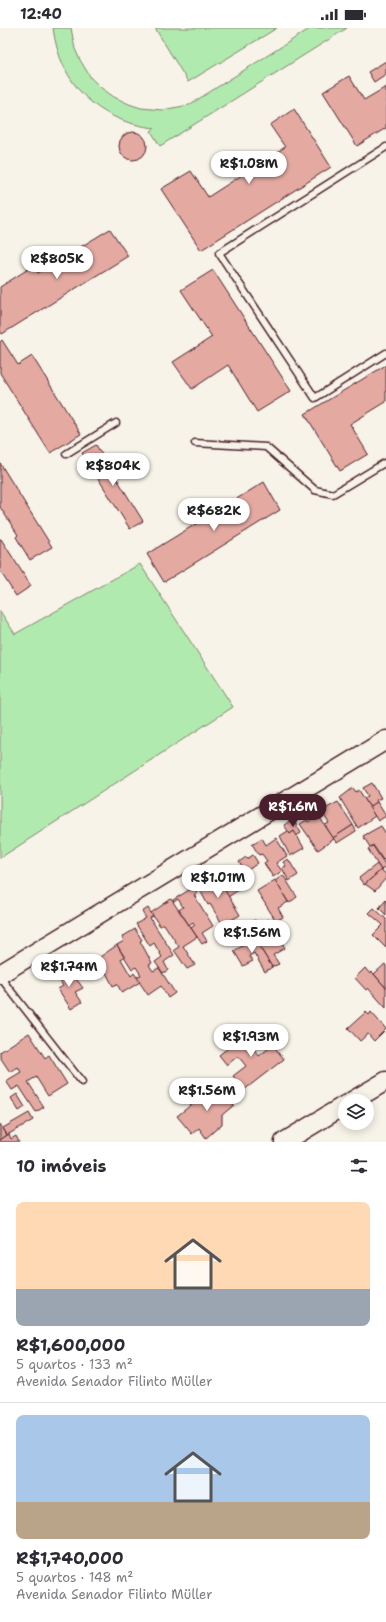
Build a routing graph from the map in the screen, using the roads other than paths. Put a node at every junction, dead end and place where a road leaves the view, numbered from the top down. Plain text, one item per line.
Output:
1 (386, 147) edge
2 (386, 353) edge
3 (116, 423) dead end
4 (195, 443) dead end
5 (66, 454) dead end
6 (386, 462) edge
7 (386, 740) edge
8 (0, 974) edge
9 (0, 978) edge
10 (386, 1081) edge
11 (82, 1082) dead end
12 (364, 1094) edge
13 (338, 1110) edge
14 (284, 1142) edge

1 - 2 lane
3 - 5 lane
4 - 6 lane
7 - 8 street
9 - 11 lane
10 - 12 street
13 - 14 street

